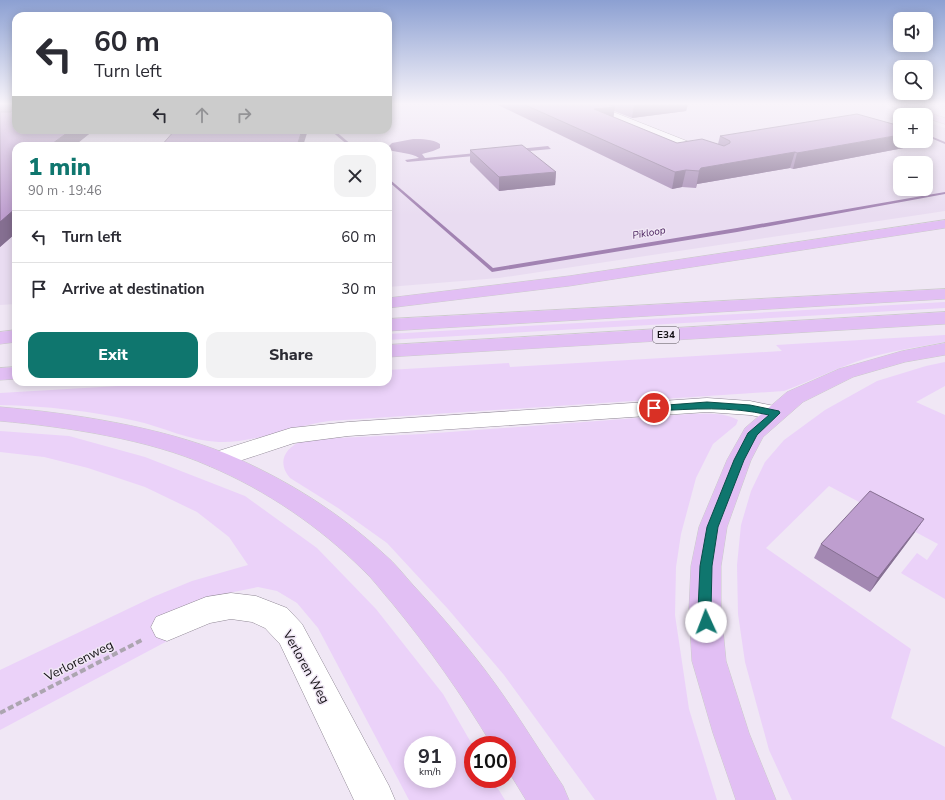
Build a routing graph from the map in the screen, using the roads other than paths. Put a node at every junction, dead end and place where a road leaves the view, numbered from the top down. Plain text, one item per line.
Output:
1 (681, 141) edge
2 (720, 157) edge
3 (945, 224) edge
4 (945, 294) edge
5 (392, 303) edge
6 (945, 318) edge
7 (392, 325) edge
8 (12, 336) edge
9 (0, 338) edge
10 (12, 345) edge
11 (0, 346) edge
12 (945, 349) edge
13 (392, 351) edge
14 (12, 373) edge
15 (0, 374) edge
16 (776, 413) junction
17 (0, 414) edge
18 (218, 460) junction
19 (166, 627) road end
20 (375, 800) edge
21 (549, 800) edge
22 (756, 800) edge

1 - 2 street
3 - 5 highway
4 - 7 highway
6 - 13 highway, E34
8 - 9 highway
10 - 11 highway
12 - 16 highway
14 - 15 highway
16 - 18 street
16 - 22 highway
17 - 18 highway
18 - 21 highway
19 - 20 street, Verloren Weg

